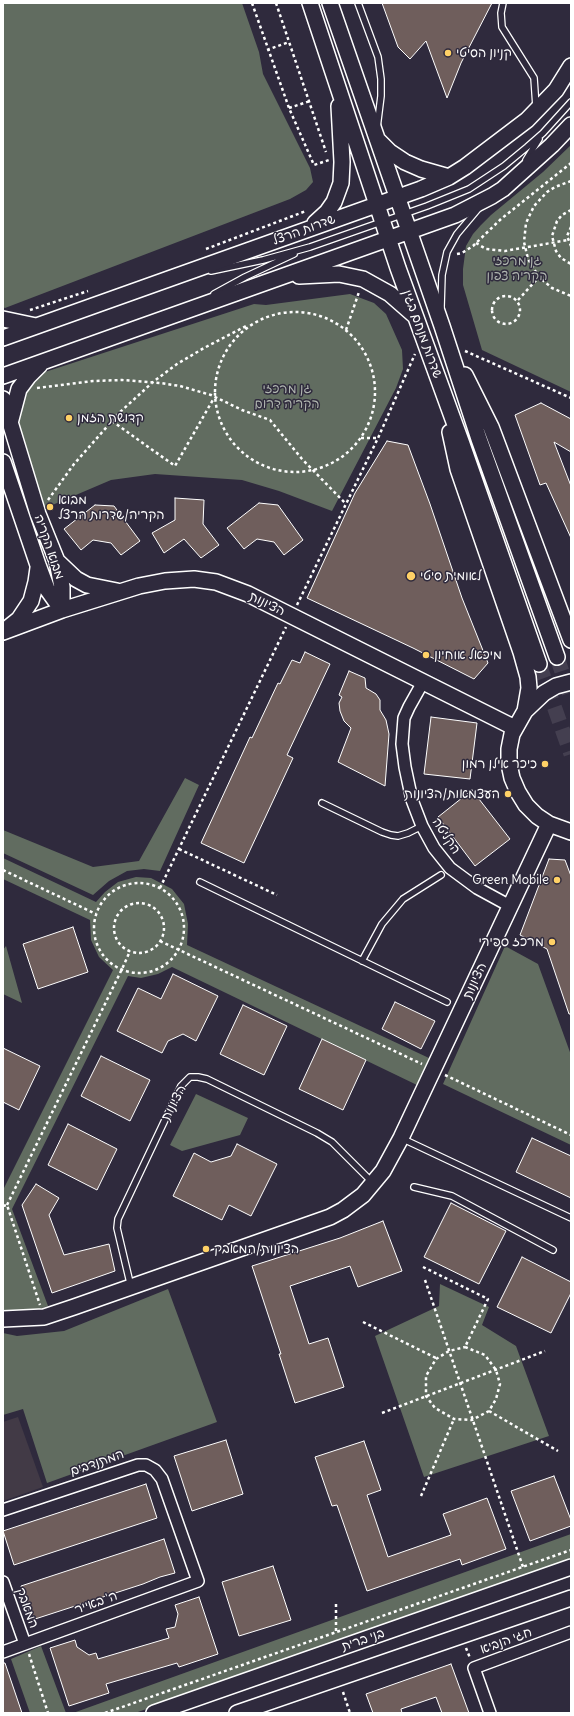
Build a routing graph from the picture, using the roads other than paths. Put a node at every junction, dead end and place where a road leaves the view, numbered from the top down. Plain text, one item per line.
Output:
1 (310, 3) edge
2 (330, 3) edge
3 (358, 3) edge
4 (503, 3) edge
5 (571, 66) edge
6 (338, 85) junction
7 (571, 102) edge
8 (535, 112) junction
9 (571, 125) edge
10 (543, 133) junction
11 (376, 138) junction
12 (449, 177) junction
13 (516, 179) junction
14 (492, 196) junction
15 (397, 197) junction
16 (377, 204) junction
17 (404, 214) junction
18 (382, 221) junction
19 (308, 228) junction
20 (410, 232) junction
21 (388, 239) junction
22 (310, 247) junction
23 (280, 277) junction
24 (171, 278) junction
25 (180, 313) junction
26 (416, 317) junction
27 (3, 319) edge
28 (37, 326) junction
29 (442, 326) junction
30 (3, 338) edge
31 (448, 344) junction
32 (43, 362) junction
33 (3, 376) edge
34 (444, 395) junction
35 (3, 399) edge
36 (10, 423) junction
37 (3, 462) edge
38 (57, 561) junction
39 (38, 565) junction
40 (122, 591) junction
41 (62, 610) junction
42 (3, 632) edge
43 (571, 640) edge
44 (557, 657) tunnel mouth
45 (539, 664) tunnel mouth
46 (423, 682) junction
47 (571, 682) edge
48 (525, 711) junction
49 (515, 728) junction
50 (322, 803) dead end
51 (549, 824) junction
52 (422, 826) junction
53 (568, 833) edge
54 (441, 875) dead end
55 (200, 882) dead end
56 (510, 906) junction
57 (362, 961) junction
58 (447, 1002) dead end
59 (401, 1138) junction
60 (374, 1183) junction
61 (414, 1187) dead end
62 (571, 1218) edge
63 (553, 1250) dead end
64 (131, 1288) junction
65 (3, 1319) edge
66 (3, 1510) edge
67 (571, 1567) edge
68 (198, 1581) joint
69 (3, 1582) edge
70 (571, 1598) edge
71 (571, 1632) edge
72 (25, 1644) junction
73 (3, 1652) edge
74 (154, 1713) edge
75 (237, 1713) edge
76 (490, 1713) edge

1 - 6 main road, שדרות מנחם בגין
2 - 11 main road, שדרות מנחם בגין
3 - 11 lane
4 - 8 lane
5 - 8 main road, שדרות הרצל
6 - 16 main road, שדרות מנחם בגין
6 - 19 main road
7 - 10 lane
8 - 12 main road, שדרות הרצל
9 - 13 main road
10 - 13 lane
10 - 17 lane
11 - 12 main road
11 - 15 main road, שדרות מנחם בגין
12 - 15 main road, שדרות הרצל
13 - 14 main road
14 - 20 main road
14 - 29 lane
15 - 16 main road, שדרות הרצל
15 - 17 main road, שדרות מנחם בגין
16 - 18 main road, שדרות מנחם בגין
16 - 19 main road, שדרות הרצל
17 - 18 lane
17 - 20 main road, שדרות מנחם בגין
18 - 21 main road, שדרות מנחם בגין
18 - 22 lane
19 - 24 main road, שדרות הרצל
20 - 21 main road
20 - 29 main road, שדרות מנחם בגין
21 - 23 main road
21 - 26 main road, שדרות מנחם בגין
22 - 24 lane
22 - 25 lane
23 - 25 main road
23 - 26 main road
24 - 28 main road, שדרות הרצל
25 - 32 main road
26 - 34 main road, שדרות מנחם בגין
27 - 28 main road
28 - 30 main road, שדרות הרצל
29 - 31 main road, שדרות מנחם בגין
31 - 43 main road
31 - 44 main road, שדרות מנחם בגין
32 - 33 main road
32 - 36 main road
34 - 45 main road, שדרות מנחם בגין
34 - 48 main road
35 - 36 main road, מבוא הקריה
36 - 38 main road, מבוא הקריה
37 - 39 main road, מבוא הקריה
38 - 40 main road
38 - 41 main road, מבוא הקריה
39 - 41 main road, מבוא הקריה
39 - 42 main road
40 - 41 main road, הציונות
40 - 46 main road, הציונות
41 - 42 main road, הציונות
46 - 49 main road, הציונות
46 - 52 street, הקליטה
47 - 48 main road
48 - 49 main road
49 - 51 main road
50 - 52 lane
51 - 53 main road
51 - 56 main road, הציונות
52 - 56 street, הקליטה
54 - 57 lane
55 - 57 lane
56 - 59 main road, הציונות
57 - 58 lane
59 - 60 main road, הציונות
59 - 62 lane
60 - 64 main road, הציונות
60 - 64 lane, הציונות
61 - 63 lane
64 - 65 main road, הציונות
66 - 68 street, המתנדבים
67 - 74 main road, בני ברית
68 - 72 street, ה' באייר
69 - 72 street, המאבק
70 - 75 main road
71 - 76 street, חגי הנביא
72 - 73 street, ה' באייר

